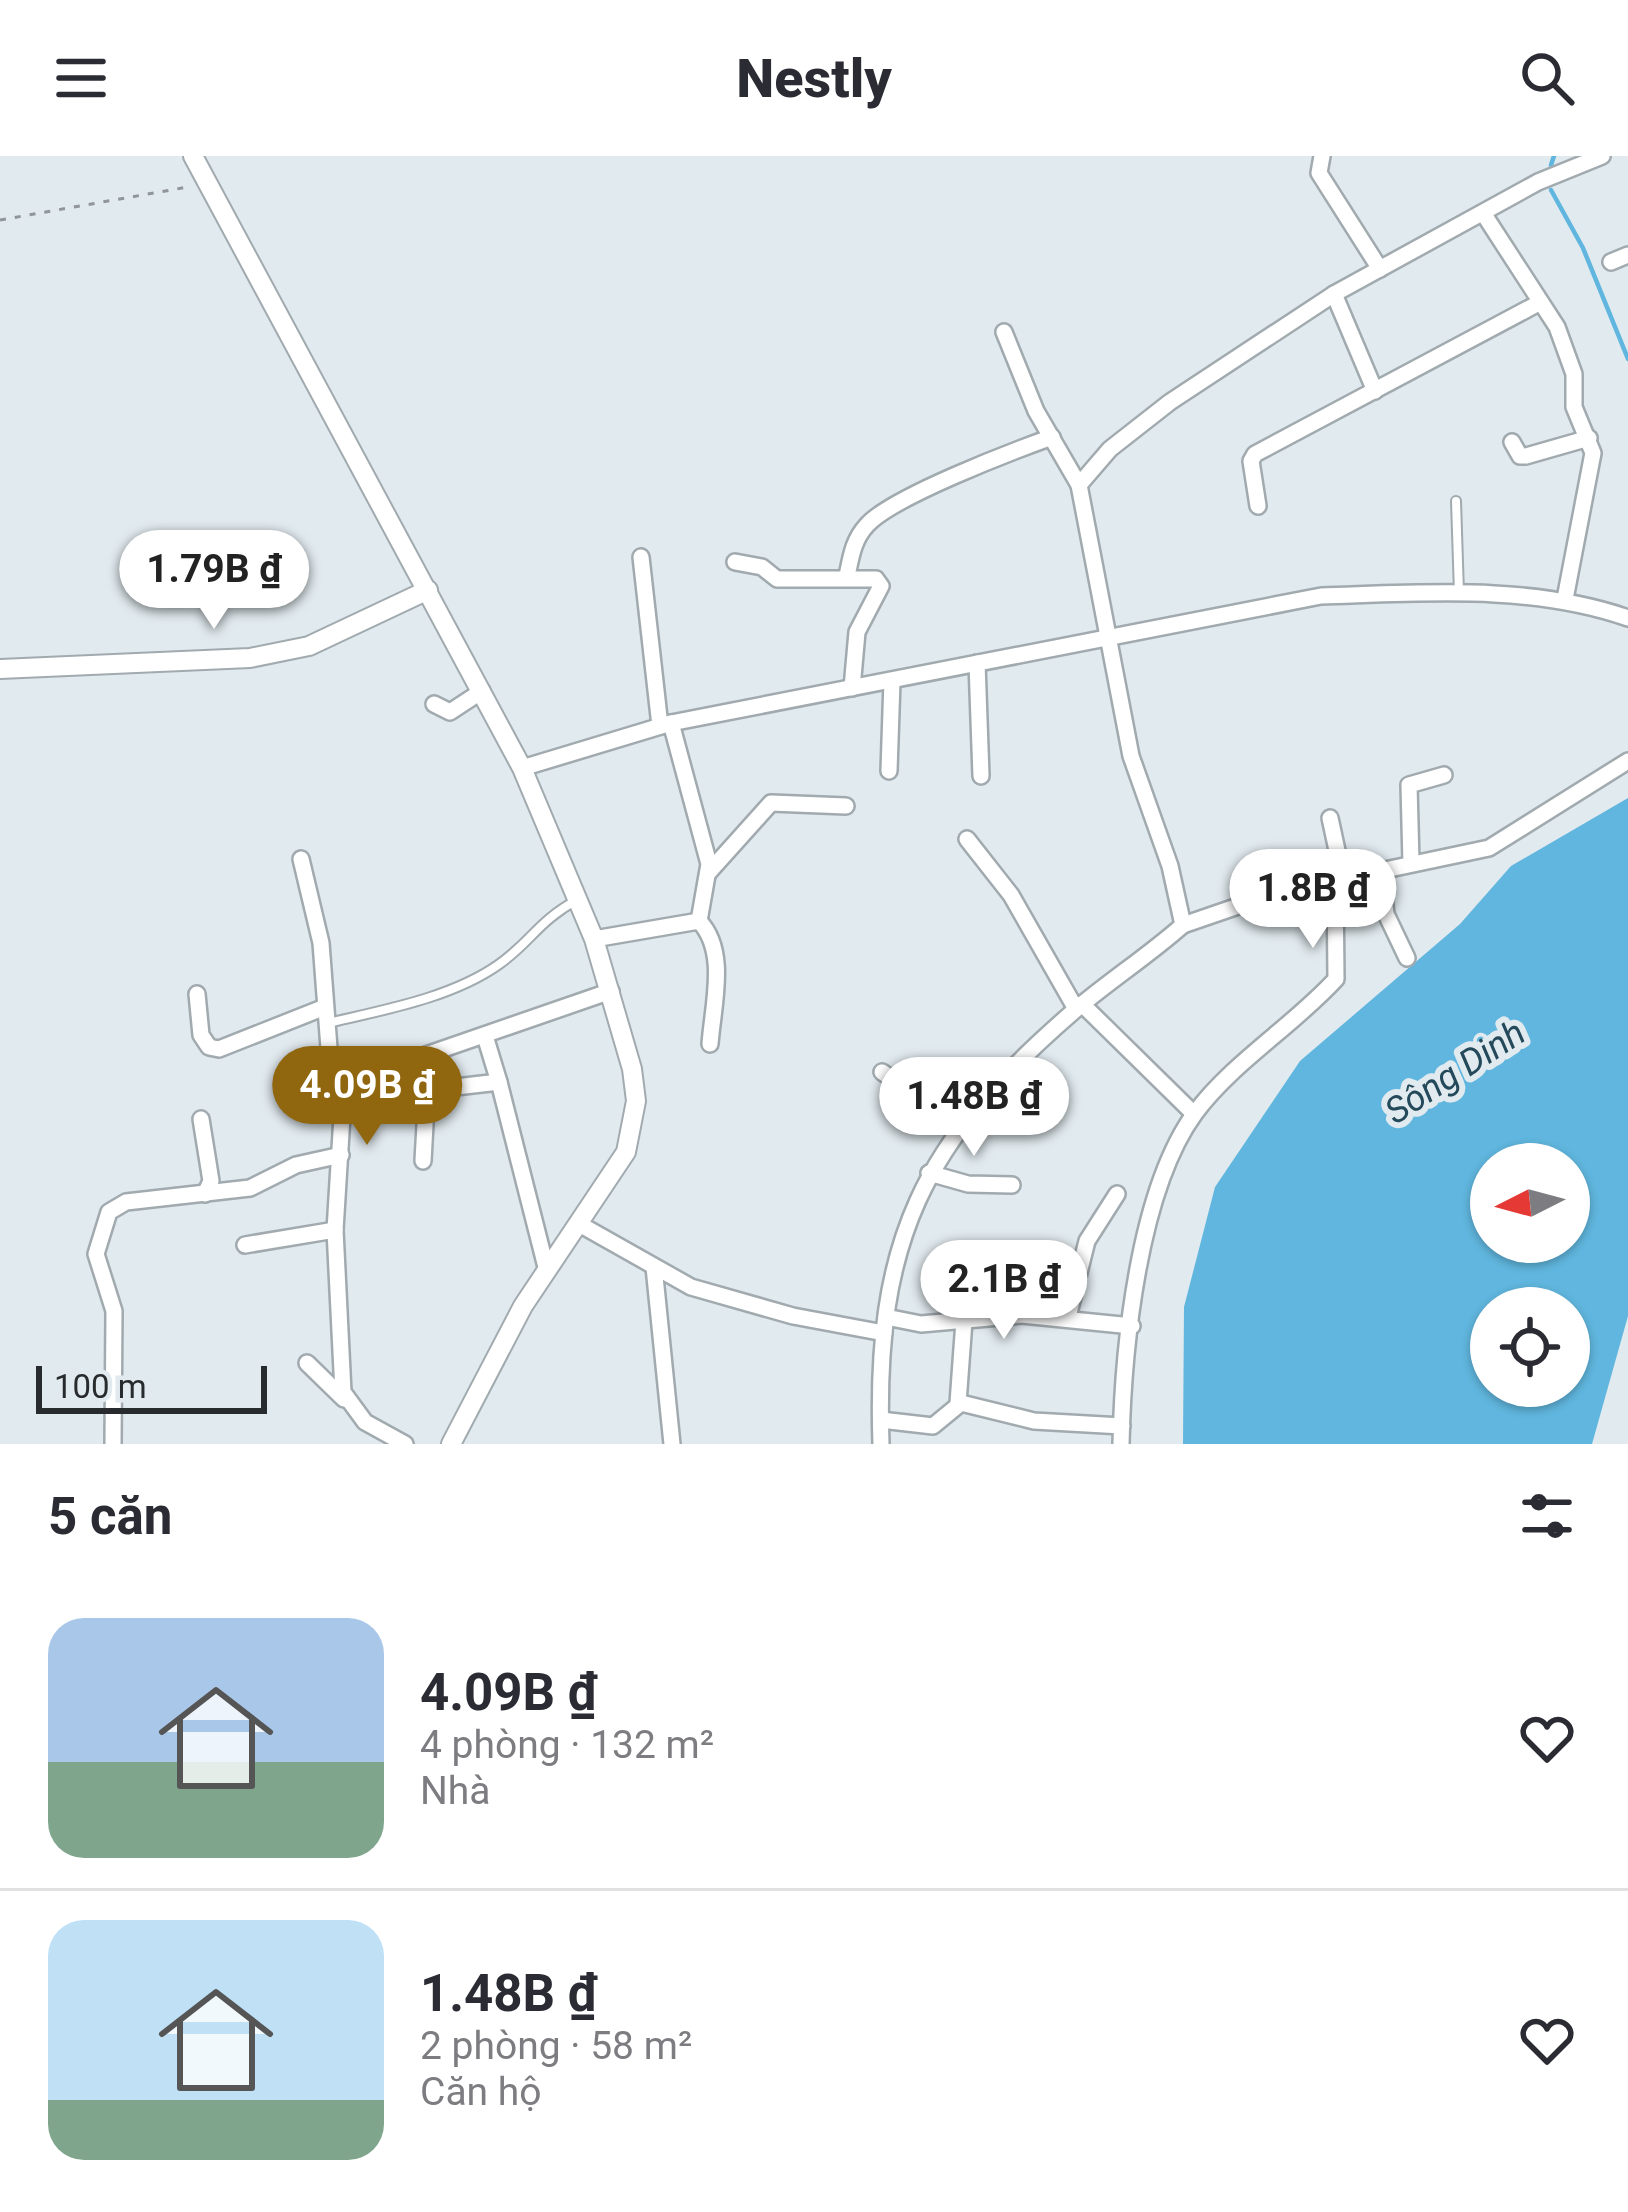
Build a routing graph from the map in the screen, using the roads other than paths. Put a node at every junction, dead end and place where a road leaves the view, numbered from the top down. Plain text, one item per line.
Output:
1 (193, 156) edge
2 (1322, 156) edge
3 (1602, 156) edge
4 (1484, 216) junction
5 (1628, 255) edge
6 (1610, 262) dead end
7 (1380, 269) junction
8 (1334, 294) junction
9 (1538, 304) junction
10 (1004, 332) dead end
11 (1376, 391) junction
12 (1052, 437) junction
13 (1589, 438) junction
14 (1512, 442) dead end
15 (1079, 485) junction
16 (1456, 501) dead end
17 (1258, 506) dead end
18 (641, 557) dead end
19 (735, 562) dead end
20 (847, 576) junction
21 (428, 590) junction
22 (1459, 595) junction
23 (1565, 599) junction
24 (1628, 619) edge
25 (1111, 636) junction
26 (977, 663) junction
27 (0, 669) edge
28 (892, 681) junction
29 (852, 688) junction
30 (482, 691) junction
31 (434, 704) dead end
32 (666, 725) junction
33 (1628, 761) edge
34 (522, 768) junction
35 (889, 771) dead end
36 (1444, 775) dead end
37 (981, 776) dead end
38 (846, 806) dead end
39 (1330, 818) dead end
40 (967, 839) dead end
41 (301, 859) dead end
42 (1411, 863) junction
43 (1382, 870) junction
44 (710, 872) junction
45 (1339, 879) junction
46 (578, 899) junction
47 (699, 921) junction
48 (1183, 925) junction
49 (594, 939) junction
50 (1407, 958) dead end
51 (611, 992) junction
52 (197, 994) dead end
53 (1079, 1007) junction
54 (326, 1015) junction
55 (485, 1036) junction
56 (710, 1044) dead end
57 (423, 1056) dead end
58 (882, 1072) dead end
59 (499, 1082) junction
60 (427, 1088) junction
61 (343, 1100) junction
62 (1195, 1114) junction
63 (201, 1119) dead end
64 (958, 1125) junction
65 (341, 1155) junction
66 (423, 1161) dead end
67 (929, 1173) junction
68 (1012, 1185) dead end
69 (205, 1194) junction
70 (1117, 1194) dead end
71 (581, 1225) junction
72 (335, 1230) junction
73 (245, 1245) dead end
74 (654, 1267) junction
75 (548, 1271) junction
76 (1068, 1317) junction
77 (964, 1321) junction
78 (885, 1325) junction
79 (1132, 1326) junction
80 (308, 1363) dead end
81 (344, 1399) junction
82 (958, 1403) junction
83 (880, 1420) junction
84 (1122, 1435) edge
85 (378, 1438) edge
86 (112, 1444) edge
87 (405, 1444) edge
88 (451, 1444) edge
89 (672, 1444) edge
90 (881, 1444) edge

1 - 21 street
2 - 7 street
3 - 4 street
4 - 7 street
4 - 9 street
5 - 6 street
7 - 8 street
8 - 11 street
8 - 15 street
9 - 11 street
9 - 13 street
10 - 12 street
11 - 17 street
12 - 15 street
12 - 20 street
13 - 14 street
13 - 23 street
15 - 25 street
16 - 22 lane
18 - 32 street
19 - 20 street
20 - 29 street
21 - 27 street
21 - 30 street
22 - 23 street
22 - 25 street
23 - 24 street
25 - 26 street
25 - 48 street
26 - 28 street
26 - 37 street
28 - 29 street
28 - 35 street
29 - 32 street
30 - 31 street
30 - 34 street
32 - 34 street
32 - 44 street
33 - 42 street
34 - 46 street
36 - 42 street
38 - 44 street
39 - 45 street
40 - 53 street
41 - 54 street
42 - 43 street
43 - 45 street
43 - 50 street
44 - 47 street
45 - 48 street
45 - 62 street
46 - 49 street
46 - 54 lane
47 - 49 street
47 - 56 street
48 - 53 street
49 - 51 street
51 - 55 street
51 - 71 street
52 - 54 street
53 - 62 street
53 - 64 street
54 - 61 street
55 - 57 street
55 - 59 street
58 - 64 street
59 - 60 street
59 - 75 street
60 - 61 street
60 - 66 street
61 - 65 street
62 - 79 street
63 - 69 street
64 - 67 street
65 - 69 street
65 - 72 street
67 - 68 street
67 - 78 street
69 - 86 street
70 - 76 street
71 - 74 street
71 - 75 street
72 - 73 street
72 - 81 street
74 - 78 street
74 - 89 street
75 - 88 street
76 - 77 street
76 - 79 street
77 - 78 street
77 - 82 street
78 - 83 street
79 - 84 street
80 - 81 street
81 - 85 street
82 - 83 street
82 - 84 street
83 - 90 street
85 - 87 street

